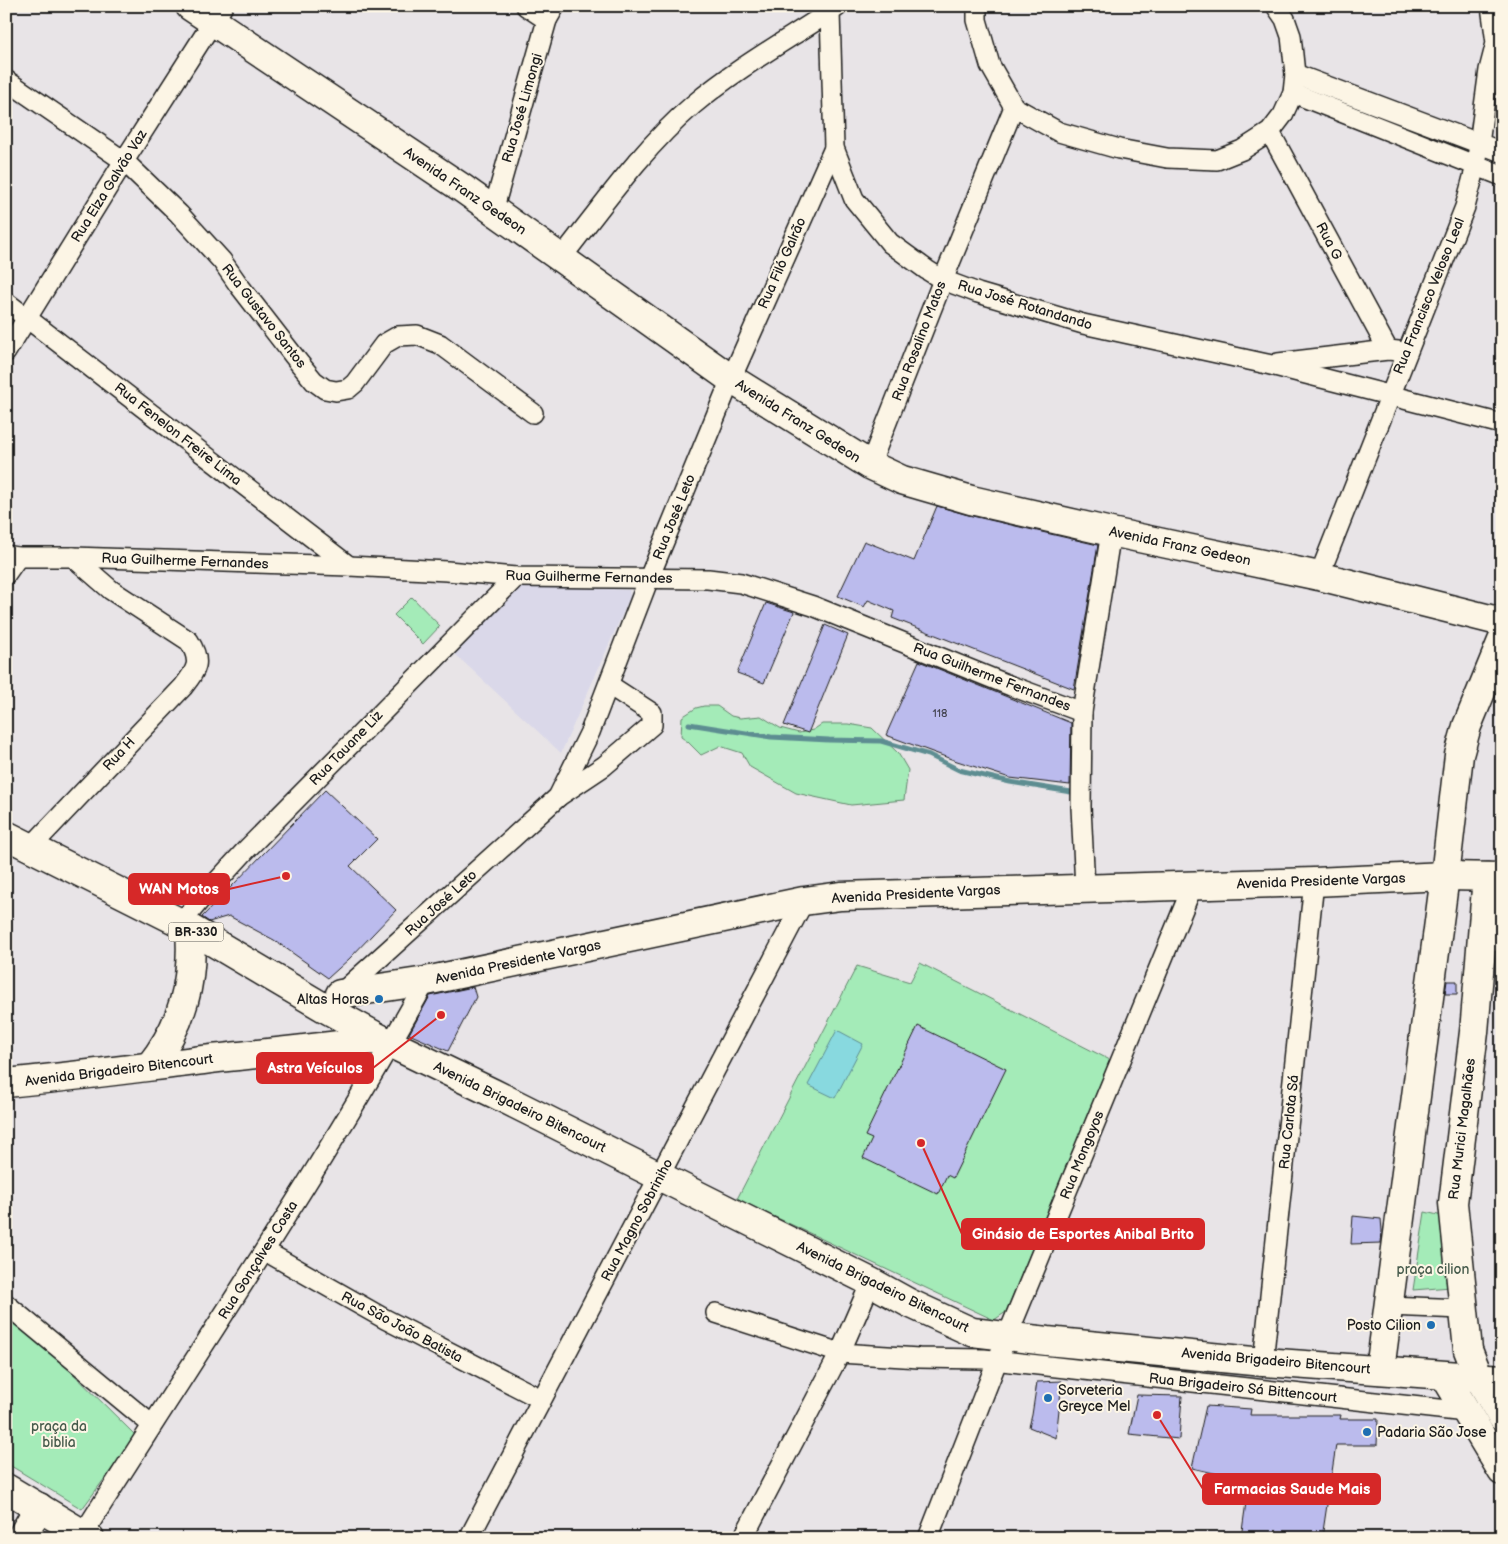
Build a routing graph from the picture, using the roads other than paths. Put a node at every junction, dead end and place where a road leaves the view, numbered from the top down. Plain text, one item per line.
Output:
1 (190, 6) edge
2 (526, 6) edge
3 (977, 6) edge
4 (1276, 6) edge
5 (1491, 6) edge
6 (834, 9) edge
7 (551, 13) edge
8 (218, 14) edge
9 (1499, 43) edge
10 (1296, 74) junction
11 (6, 80) edge
12 (1293, 93) junction
13 (1014, 107) junction
14 (1270, 132) junction
15 (1480, 145) junction
16 (834, 148) junction
17 (1502, 152) edge
18 (124, 161) junction
19 (1476, 166) junction
20 (1502, 176) edge
21 (493, 211) junction
22 (562, 257) junction
23 (943, 280) junction
24 (6, 302) edge
25 (27, 318) junction
26 (1388, 350) junction
27 (1409, 351) junction
28 (6, 352) edge
29 (1267, 364) junction
30 (731, 379) junction
31 (1390, 396) junction
32 (533, 413) dead end
33 (1502, 424) edge
34 (870, 465) junction
35 (1111, 532) junction
36 (12, 556) edge
37 (73, 557) junction
38 (349, 566) junction
39 (6, 574) edge
40 (1319, 576) junction
41 (516, 577) junction
42 (649, 578) junction
43 (1502, 622) edge
44 (1502, 640) edge
45 (197, 654) joint
46 (609, 685) junction
47 (1082, 712) junction
48 (558, 797) junction
49 (6, 835) edge
50 (30, 848) junction
51 (1445, 876) junction
52 (1494, 877) edge
53 (1314, 882) junction
54 (1193, 885) junction
55 (1085, 888) junction
56 (804, 901) junction
57 (186, 926) junction
58 (1492, 939) edge
59 (426, 981) junction
60 (331, 1001) junction
61 (386, 1041) junction
62 (150, 1066) junction
63 (6, 1083) edge
64 (660, 1177) junction
65 (265, 1252) junction
66 (871, 1282) junction
67 (6, 1304) edge
68 (1388, 1306) junction
69 (1463, 1308) junction
70 (716, 1313) dead end
71 (1002, 1349) junction
72 (840, 1353) junction
73 (1263, 1362) junction
74 (1380, 1370) junction
75 (1445, 1376) junction
76 (1490, 1379) edge
77 (541, 1399) junction
78 (1466, 1412) junction
79 (1502, 1417) edge
80 (152, 1425) junction
81 (1502, 1471) edge
82 (6, 1488) edge
83 (39, 1507) junction
84 (87, 1536) edge
85 (21, 1538) edge
86 (468, 1538) edge
87 (743, 1538) edge
88 (928, 1538) edge

1 - 8 street, Avenida Franz Gedeon
2 - 7 street
3 - 13 street
4 - 10 street
5 - 9 street, Rua Francisco Veloso Leal
6 - 16 street, Rua José Rotandando
6 - 22 street
7 - 21 street, Rua José Limongi
8 - 18 street, Rua Elza Galvão Vaz
8 - 21 street, Avenida Franz Gedeon
9 - 15 street, Rua Francisco Veloso Leal
10 - 12 street
10 - 15 street
11 - 18 street, Rua Gustavo Santos
12 - 14 street
12 - 19 street
13 - 14 street
13 - 23 street, Rua Rosalino Matos
14 - 26 street, Rua G
15 - 17 street
15 - 19 street, Rua Francisco Veloso Leal
16 - 23 street, Rua José Rotandando
16 - 30 street, Rua Filó Galrão
18 - 25 street, Rua Elza Galvão Vaz
18 - 32 street, Rua Gustavo Santos
19 - 20 street
19 - 27 street, Rua Francisco Veloso Leal
21 - 22 street, Avenida Franz Gedeon
22 - 30 street, Avenida Franz Gedeon
23 - 29 street, Rua José Rotandando
23 - 34 street, Rua Rosalino Matos
24 - 25 street, Rua Fenelon Freire Lima
25 - 28 street, Rua Elza Galvão Vaz
25 - 38 street, Rua Fenelon Freire Lima
26 - 27 street, Rua José Rotandando
26 - 29 street, Rua José Rotandando
27 - 31 street, Rua Francisco Veloso Leal
29 - 31 street, Rua José Rotandando
30 - 34 street, Avenida Franz Gedeon
30 - 42 street, Rua José Leto
31 - 33 street, Rua José Rotandando
31 - 40 street, Rua Francisco Veloso Leal
34 - 35 street, Avenida Franz Gedeon
35 - 40 street, Avenida Franz Gedeon
35 - 47 street
36 - 37 street, Rua Guilherme Fernandes
36 - 39 street
37 - 38 street, Rua Guilherme Fernandes
37 - 45 street, Rua Guilherme Fernandes
38 - 41 street, Rua Guilherme Fernandes
40 - 43 street, Avenida Franz Gedeon
41 - 42 street, Rua Guilherme Fernandes
41 - 57 street, Rua Tauane Liz
42 - 46 street, Rua José Leto
42 - 47 street, Rua Guilherme Fernandes
44 - 51 street
45 - 50 street, Rua H
46 - 48 street, Rua José Leto
46 - 48 street, Rua José Leto
47 - 55 street
48 - 60 street, Rua José Leto
49 - 50 street, BR-330
50 - 57 street, BR-330
51 - 52 street, Avenida Presidente Vargas
51 - 53 street, Avenida Presidente Vargas
51 - 68 street
52 - 58 street, Rua Murici Magalhães
53 - 54 street, Avenida Presidente Vargas
53 - 73 street, Rua Carlota Sá
54 - 55 street, Avenida Presidente Vargas
54 - 71 street, Rua Mongoyos
55 - 56 street, Avenida Presidente Vargas
56 - 59 street, Avenida Presidente Vargas
56 - 64 street, Rua Magno Sobriniho
57 - 60 street, BR-330
57 - 62 street
58 - 69 street, Rua Murici Magalhães
59 - 60 street, Avenida Presidente Vargas
59 - 61 street, Rua Gonçalves Costa
60 - 61 street, BR-330
61 - 62 street, Avenida Brigadeiro Bitencourt
61 - 64 street, Avenida Brigadeiro Bitencourt
61 - 65 street, Rua Gonçalves Costa
62 - 63 street, Avenida Brigadeiro Bitencourt
64 - 66 street, Avenida Brigadeiro Bitencourt
64 - 77 street, Rua Magno Sobriniho
65 - 77 street, Rua São João Batista
65 - 80 street, Rua Gonçalves Costa
66 - 71 street, Avenida Brigadeiro Bitencourt
66 - 72 street
67 - 80 street
68 - 69 street
68 - 74 street
69 - 76 street, Rua Murici Magalhães
70 - 72 street, Rua Brigadeiro Sá Bittencourt
71 - 72 street, Rua Brigadeiro Sá Bittencourt
71 - 73 street, Avenida Brigadeiro Bitencourt
71 - 78 street, Rua Brigadeiro Sá Bittencourt
71 - 88 street, Rua Mongoyos
72 - 87 street
73 - 74 street, Avenida Brigadeiro Bitencourt
74 - 75 street, Avenida Brigadeiro Bitencourt
75 - 76 street, Avenida Brigadeiro Bitencourt
75 - 78 street
76 - 79 street, Rua Murici Magalhães
77 - 86 street, Rua Magno Sobriniho
78 - 81 street
80 - 84 street, Rua Gonçalves Costa
82 - 83 street
83 - 84 street
83 - 85 street

